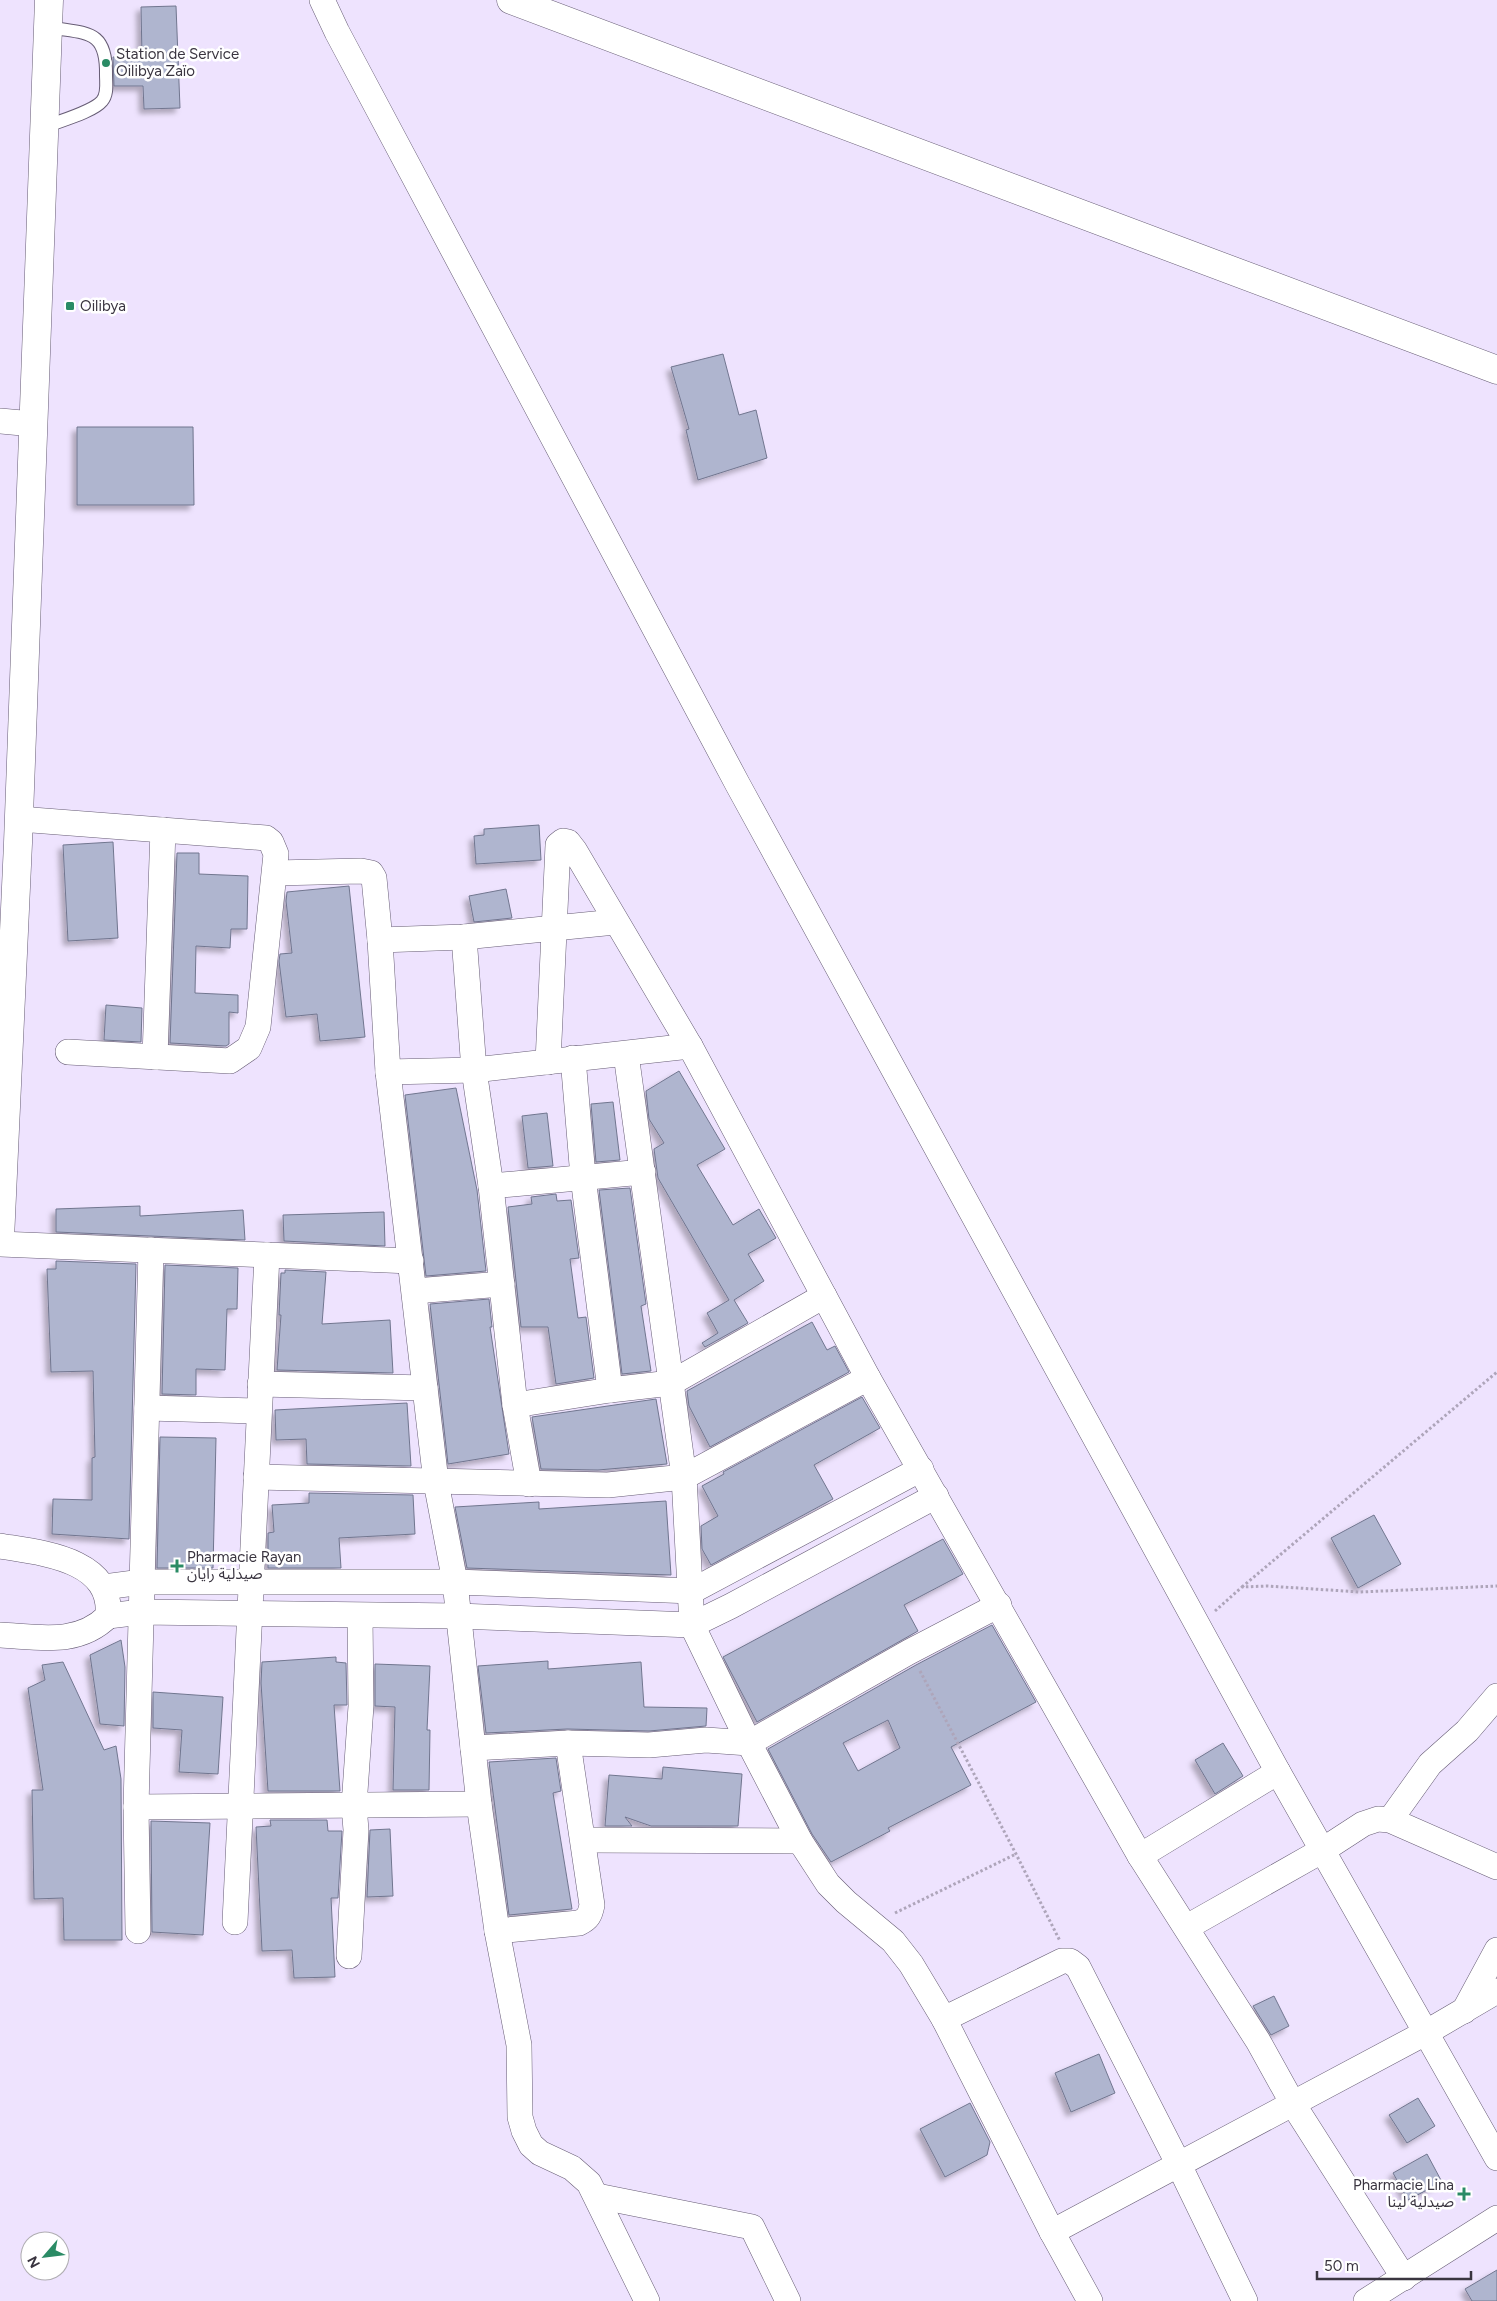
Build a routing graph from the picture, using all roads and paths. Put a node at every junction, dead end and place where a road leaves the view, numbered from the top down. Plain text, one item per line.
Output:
1 (49, 0) edge
2 (322, 0) edge
3 (339, 0) edge
4 (511, 0) edge
5 (48, 27) junction
6 (337, 32) junction
7 (45, 127) junction
8 (1497, 370) edge
9 (0, 421) edge
10 (33, 424) junction
11 (12, 825) edge
12 (163, 830) junction
13 (276, 873) junction
14 (615, 922) junction
15 (556, 928) junction
16 (464, 937) junction
17 (380, 940) junction
18 (690, 1046) junction
19 (68, 1052) dead end
20 (626, 1054) junction
21 (155, 1056) junction
22 (573, 1058) junction
23 (548, 1062) junction
24 (474, 1070) junction
25 (388, 1072) junction
26 (643, 1172) junction
27 (583, 1176) junction
28 (491, 1186) junction
29 (0, 1239) edge
30 (0, 1244) edge
31 (151, 1250) junction
32 (266, 1255) junction
33 (411, 1261) junction
34 (502, 1284) junction
35 (415, 1292) junction
36 (824, 1296) junction
37 (1497, 1372) edge
38 (868, 1378) junction
39 (671, 1383) junction
40 (260, 1384) junction
41 (425, 1388) junction
42 (610, 1390) junction
43 (515, 1405) junction
44 (147, 1408) junction
45 (259, 1411) junction
46 (921, 1469) junction
47 (256, 1477) junction
48 (684, 1477) junction
49 (436, 1482) junction
50 (529, 1484) junction
51 (936, 1496) junction
52 (0, 1546) edge
53 (142, 1582) junction
54 (251, 1582) junction
55 (455, 1582) junction
56 (1497, 1586) edge
57 (104, 1587) junction
58 (1242, 1587) junction
59 (692, 1591) junction
60 (999, 1605) junction
61 (141, 1612) junction
62 (250, 1614) junction
63 (108, 1616) junction
64 (360, 1616) junction
65 (458, 1616) junction
66 (692, 1625) junction
67 (1199, 1627) junction
68 (0, 1635) edge
69 (909, 1652) junction
70 (1497, 1696) edge
71 (568, 1743) junction
72 (749, 1743) junction
73 (473, 1748) junction
74 (1278, 1772) junction
75 (479, 1804) junction
76 (241, 1806) junction
77 (354, 1806) junction
78 (136, 1807) junction
79 (1390, 1820) junction
80 (584, 1840) junction
81 (800, 1841) junction
82 (1323, 1850) junction
83 (1016, 1854) junction
84 (1140, 1856) junction
85 (1497, 1867) edge
86 (236, 1922) dead end
87 (872, 1924) junction
88 (1187, 1927) junction
89 (138, 1931) dead end
90 (497, 1931) junction
91 (1497, 1950) edge
92 (349, 1956) dead end
93 (1070, 1961) junction
94 (1497, 1991) edge
95 (1464, 2011) junction
96 (944, 2018) junction
97 (1427, 2032) junction
98 (1293, 2104) junction
99 (1497, 2158) edge
100 (1179, 2164) junction
101 (597, 2196) junction
102 (1497, 2218) edge
103 (1052, 2232) junction
104 (1404, 2278) junction
105 (646, 2301) edge
106 (788, 2301) edge
107 (1090, 2301) edge
108 (1246, 2301) edge
109 (1366, 2301) edge

1 - 5 main road
2 - 6 street
3 - 6 street
4 - 8 main road
5 - 7 main road
5 - 7 lane
6 - 67 street
7 - 10 main road
9 - 10 street
10 - 11 main road
11 - 12 street
11 - 29 main road
12 - 13 street
12 - 21 street
13 - 17 street
13 - 21 street
14 - 15 street
14 - 15 street
14 - 18 street
15 - 16 street
15 - 23 street
16 - 17 street
16 - 24 street
17 - 25 street
18 - 20 street
18 - 36 street
19 - 21 street
20 - 22 street
20 - 26 street
22 - 23 street
22 - 27 street
23 - 24 street
24 - 25 street
24 - 28 street
25 - 33 street
26 - 27 street
26 - 39 street
27 - 28 street
27 - 42 street
28 - 34 street
30 - 31 street
31 - 32 street
31 - 44 street
32 - 33 street
32 - 40 street
33 - 35 street
34 - 35 street
34 - 43 street
35 - 41 street
36 - 38 street
36 - 39 street
37 - 58 path
38 - 46 street
38 - 48 street
39 - 42 street
39 - 48 street
40 - 41 street
40 - 45 street
41 - 49 street
42 - 43 street
43 - 50 street
44 - 45 street
44 - 53 street
45 - 47 street
46 - 51 street
46 - 59 street
47 - 49 street
47 - 54 street
48 - 50 street
48 - 59 street
49 - 50 street
49 - 55 street
51 - 60 street
51 - 66 street
52 - 57 street
53 - 54 street
53 - 57 street
53 - 61 street
54 - 55 street
54 - 62 street
55 - 59 street
55 - 65 street
56 - 58 path
57 - 63 street
58 - 67 path
59 - 66 street
60 - 69 street
60 - 84 street
61 - 62 street
61 - 63 street
61 - 78 street
62 - 64 street
62 - 76 street
63 - 68 street
64 - 65 street
64 - 77 street
65 - 66 street
65 - 73 street
66 - 72 street
67 - 74 street
69 - 72 street
69 - 83 path
70 - 79 street
71 - 72 street
71 - 73 street
71 - 80 street
72 - 81 street
73 - 75 street
74 - 82 street
74 - 84 street
75 - 77 street
75 - 90 street
76 - 77 street
76 - 78 street
76 - 86 street
77 - 92 street
78 - 89 street
79 - 82 street
79 - 85 street
80 - 81 street
80 - 90 street
81 - 87 street
82 - 88 street
82 - 97 street
83 - 87 path
83 - 93 path
84 - 88 street
87 - 96 street
88 - 98 street
90 - 101 street
91 - 95 street
93 - 96 street
93 - 100 street
94 - 95 street
95 - 97 street
96 - 103 street
97 - 98 street
97 - 99 street
98 - 100 street
98 - 104 street
100 - 103 street
100 - 108 street
101 - 105 street
101 - 106 street
102 - 104 street
103 - 107 street
104 - 109 street

